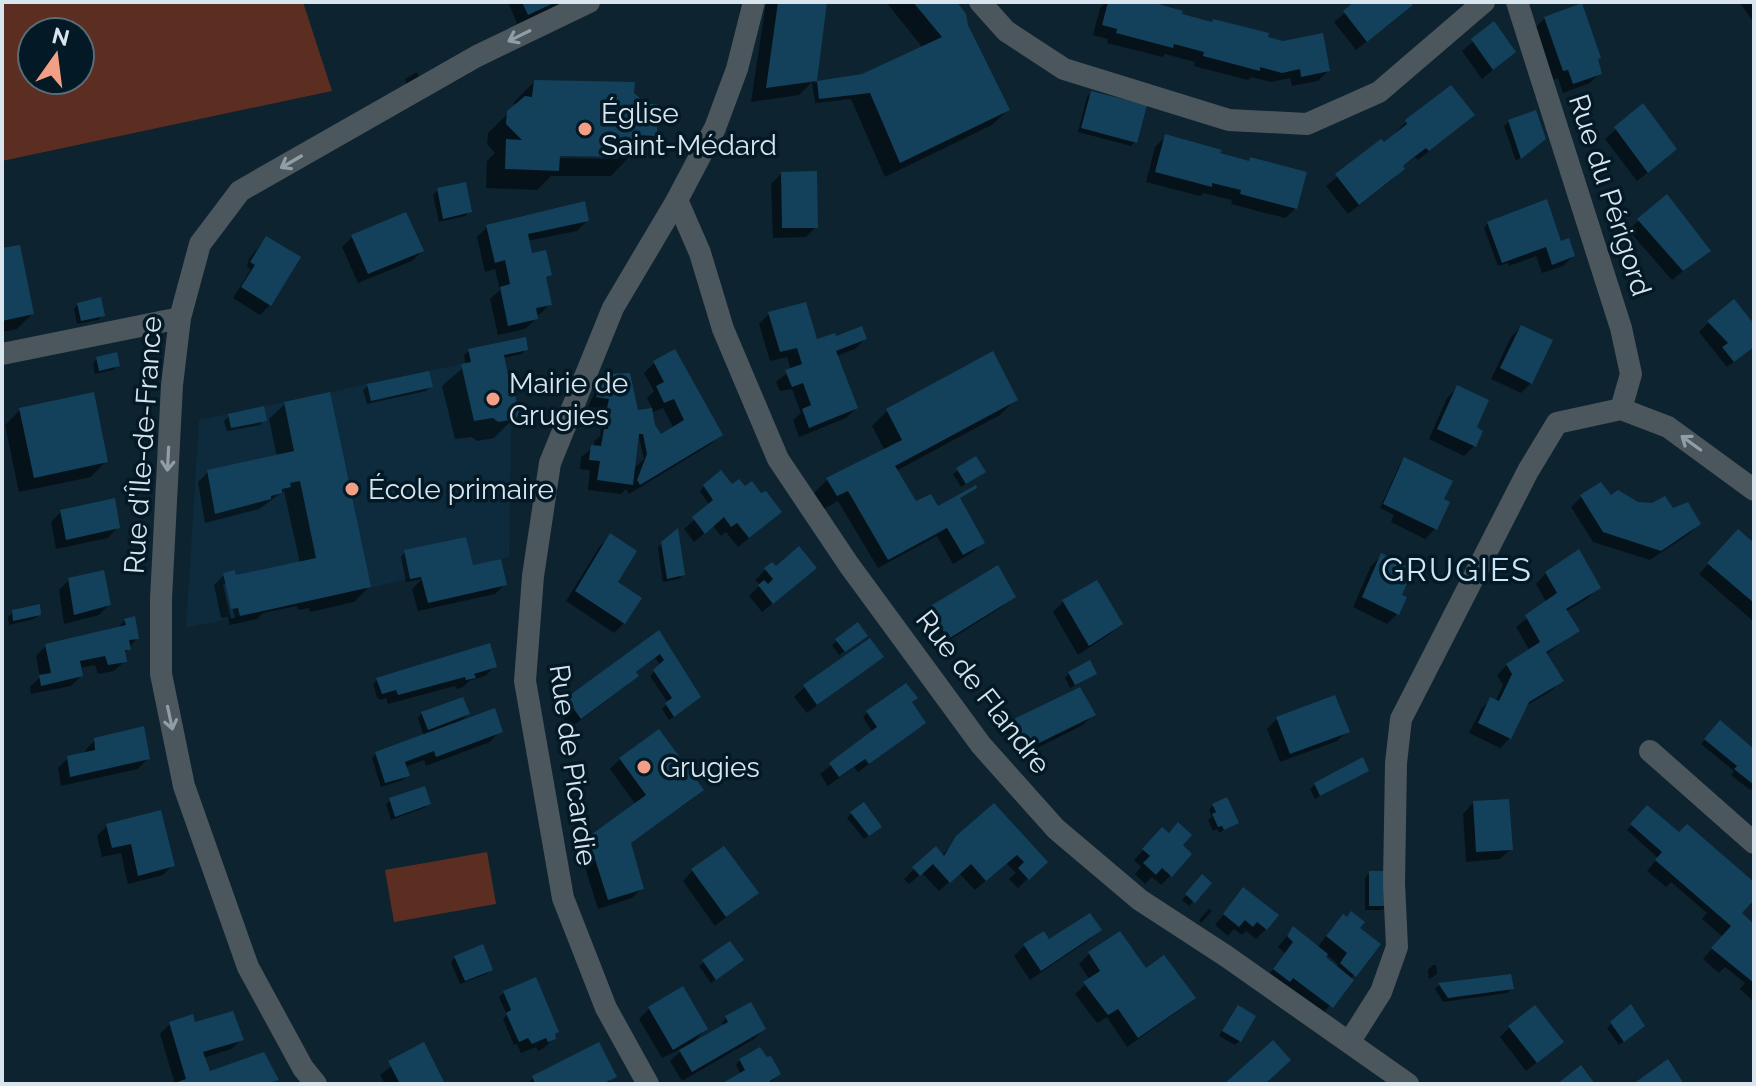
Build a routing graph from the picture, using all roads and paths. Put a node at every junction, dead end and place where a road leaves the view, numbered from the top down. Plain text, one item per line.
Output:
1 (589, 2) edge
2 (754, 2) edge
3 (980, 2) edge
4 (1484, 2) edge
5 (1517, 2) edge
6 (677, 200) junction
7 (180, 318) junction
8 (2, 354) edge
9 (1621, 409) junction
10 (1754, 490) edge
11 (1650, 751) dead end
12 (1754, 843) edge
13 (1350, 1041) junction
14 (316, 1084) edge
15 (648, 1084) edge
16 (1408, 1084) edge

1 -> 7 street, Rue d'Île-de-France
2 - 6 street, Rue de Picardie
3 - 4 street
5 - 9 street, Rue du Périgord
6 - 13 street, Rue de Flandre
6 - 15 street, Rue de Picardie
7 - 8 street
7 -> 14 street, Rue d'Île-de-France
10 -> 9 street
9 - 13 street
11 - 12 street
13 - 16 street, Rue de Flandre

